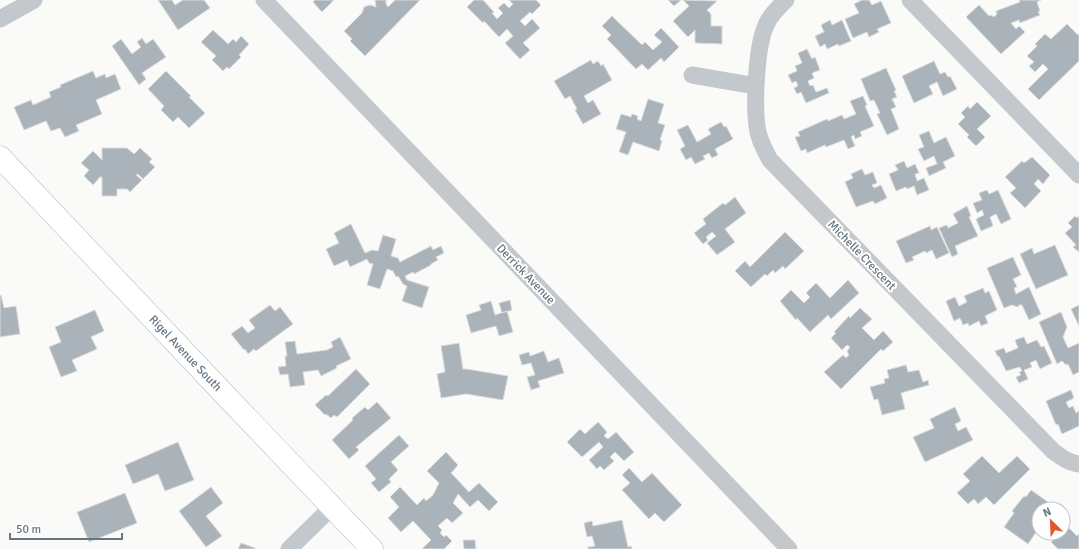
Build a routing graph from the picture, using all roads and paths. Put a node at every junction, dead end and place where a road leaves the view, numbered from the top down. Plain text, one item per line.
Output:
1 (34, 0) edge
2 (264, 0) edge
3 (786, 0) edge
4 (910, 0) edge
5 (0, 19) edge
6 (692, 75) dead end
7 (756, 86) junction
8 (0, 157) edge
9 (1079, 175) edge
10 (1079, 464) edge
11 (332, 507) junction
12 (289, 549) edge
13 (372, 549) edge
14 (789, 549) edge

1 - 5 street
2 - 14 street, Derrick Avenue
3 - 7 street, Michelle Crescent
4 - 9 street
6 - 7 street
7 - 10 street, Michelle Crescent
8 - 11 main road, Rigel Avenue South
11 - 12 street
11 - 13 main road, Rigel Avenue South

